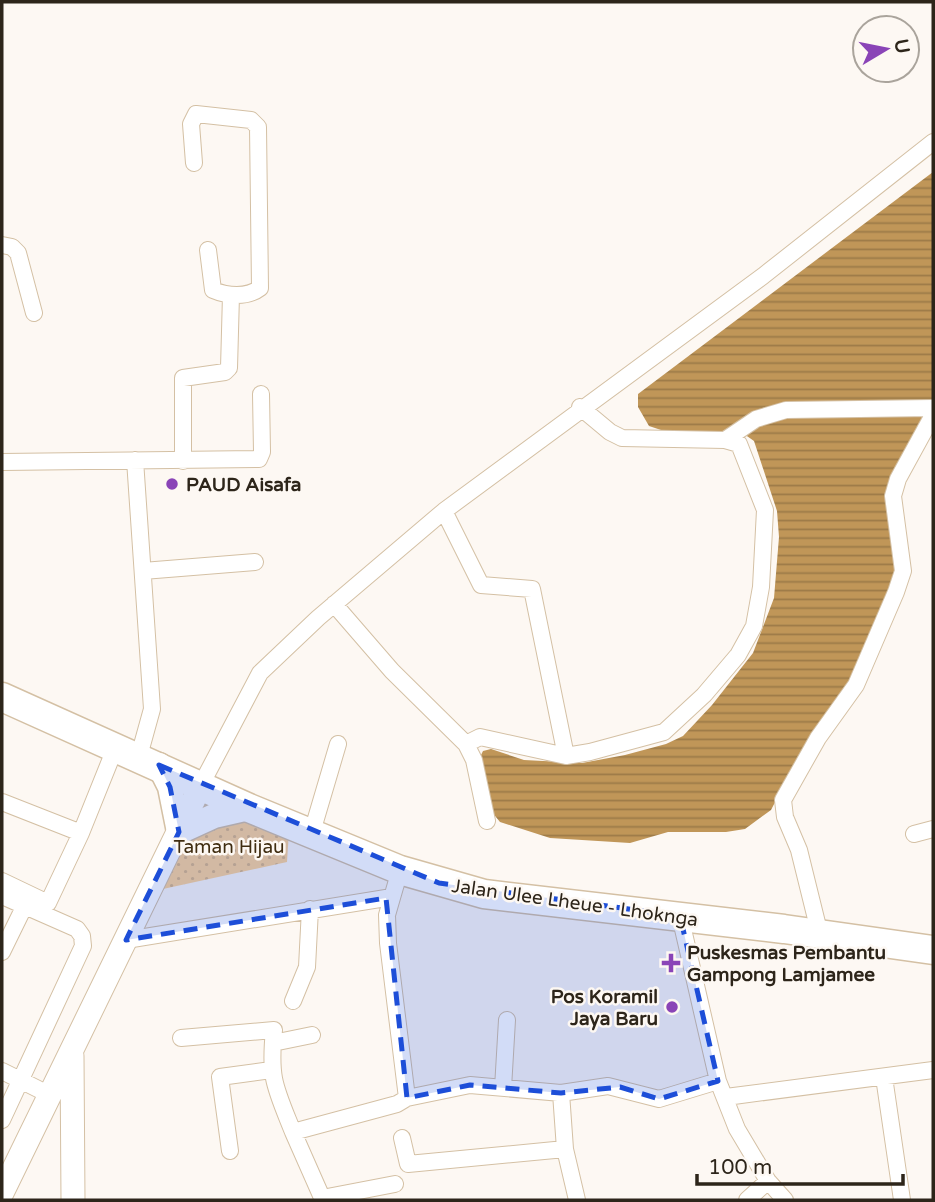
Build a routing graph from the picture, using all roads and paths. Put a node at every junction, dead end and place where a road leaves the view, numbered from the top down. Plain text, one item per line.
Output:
1 (928, 146) edge
2 (194, 163) dead end
3 (2, 246) edge
4 (208, 250) dead end
5 (231, 295) junction
6 (34, 313) dead end
7 (261, 394) dead end
8 (580, 407) junction
9 (933, 408) edge
10 (933, 415) edge
11 (728, 439) junction
12 (135, 460) junction
13 (183, 461) junction
14 (2, 462) edge
15 (444, 511) junction
16 (255, 562) dead end
17 (143, 571) junction
18 (334, 604) junction
19 (2, 697) edge
20 (338, 744) dead end
21 (466, 744) junction
22 (138, 756) junction
23 (566, 756) junction
24 (201, 785) junction
25 (2, 802) edge
26 (249, 808) junction
27 (487, 821) dead end
28 (933, 830) edge
29 (179, 832) junction
30 (312, 832) junction
31 (81, 833) junction
32 (914, 834) dead end
33 (400, 870) junction
34 (2, 881) edge
35 (2, 896) edge
36 (392, 897) junction
37 (25, 905) junction
38 (310, 909) junction
39 (680, 916) junction
40 (820, 935) junction
41 (126, 940) junction
42 (933, 950) edge
43 (2, 952) edge
44 (293, 1000) dead end
45 (507, 1020) dead end
46 (312, 1035) dead end
47 (181, 1038) dead end
48 (273, 1043) junction
49 (72, 1048) junction
50 (271, 1070) junction
51 (933, 1070) edge
52 (2, 1071) edge
53 (884, 1077) junction
54 (718, 1080) junction
55 (22, 1081) junction
56 (503, 1088) junction
57 (561, 1093) junction
58 (50, 1095) junction
59 (726, 1097) junction
60 (407, 1098) junction
61 (2, 1120) edge
62 (293, 1132) junction
63 (402, 1138) dead end
64 (565, 1149) junction
65 (230, 1151) dead end
66 (768, 1181) junction
67 (395, 1184) dead end
68 (2, 1193) edge
69 (323, 1199) edge
70 (73, 1200) edge
71 (577, 1200) edge
72 (747, 1200) edge
73 (785, 1200) edge
74 (902, 1200) edge

1 - 8 street
2 - 5 street
3 - 6 street
4 - 5 street
5 - 13 street
7 - 13 street
8 - 11 street
8 - 15 street
9 - 11 street
10 - 40 street
11 - 23 street
12 - 13 street
12 - 14 street
12 - 17 street
15 - 18 street
15 - 23 street
16 - 17 street
17 - 22 street
18 - 21 street
18 - 24 street
19 - 22 highway, Jalan Ulee Lheue - Lhoknga
20 - 30 street
21 - 23 street
21 - 27 street
22 - 24 highway, Jalan Ulee Lheue - Lhoknga
22 - 29 main road
22 - 31 street
24 - 26 highway, Jalan Ulee Lheue - Lhoknga
24 - 29 main road
25 - 31 street
26 - 29 main road
26 - 30 highway, Jalan Ulee Lheue - Lhoknga
28 - 32 street
29 - 41 main road
30 - 33 highway, Jalan Ulee Lheue - Lhoknga
31 - 34 street
33 - 36 street
33 - 39 highway, Jalan Ulee Lheue - Lhoknga
35 - 37 street
36 - 38 street
36 - 60 street
37 - 43 street
37 - 55 street
38 - 41 street
38 - 44 street
39 - 40 highway, Jalan Ulee Lheue - Lhoknga
39 - 54 street
40 - 42 highway, Jalan Ulee Lheue - Lhoknga
41 - 49 main road
45 - 56 street
46 - 48 street
47 - 48 street
48 - 50 street
49 - 58 main road
49 - 70 main road
50 - 62 street
50 - 65 street
51 - 53 street
52 - 55 street
53 - 59 street
53 - 74 street
54 - 57 street
54 - 59 street
55 - 58 street
55 - 61 street
56 - 57 street
56 - 60 street
57 - 64 street
58 - 68 main road
59 - 66 street
60 - 62 street
62 - 69 street
63 - 64 street
64 - 71 street
66 - 72 street
66 - 73 street
67 - 69 street

